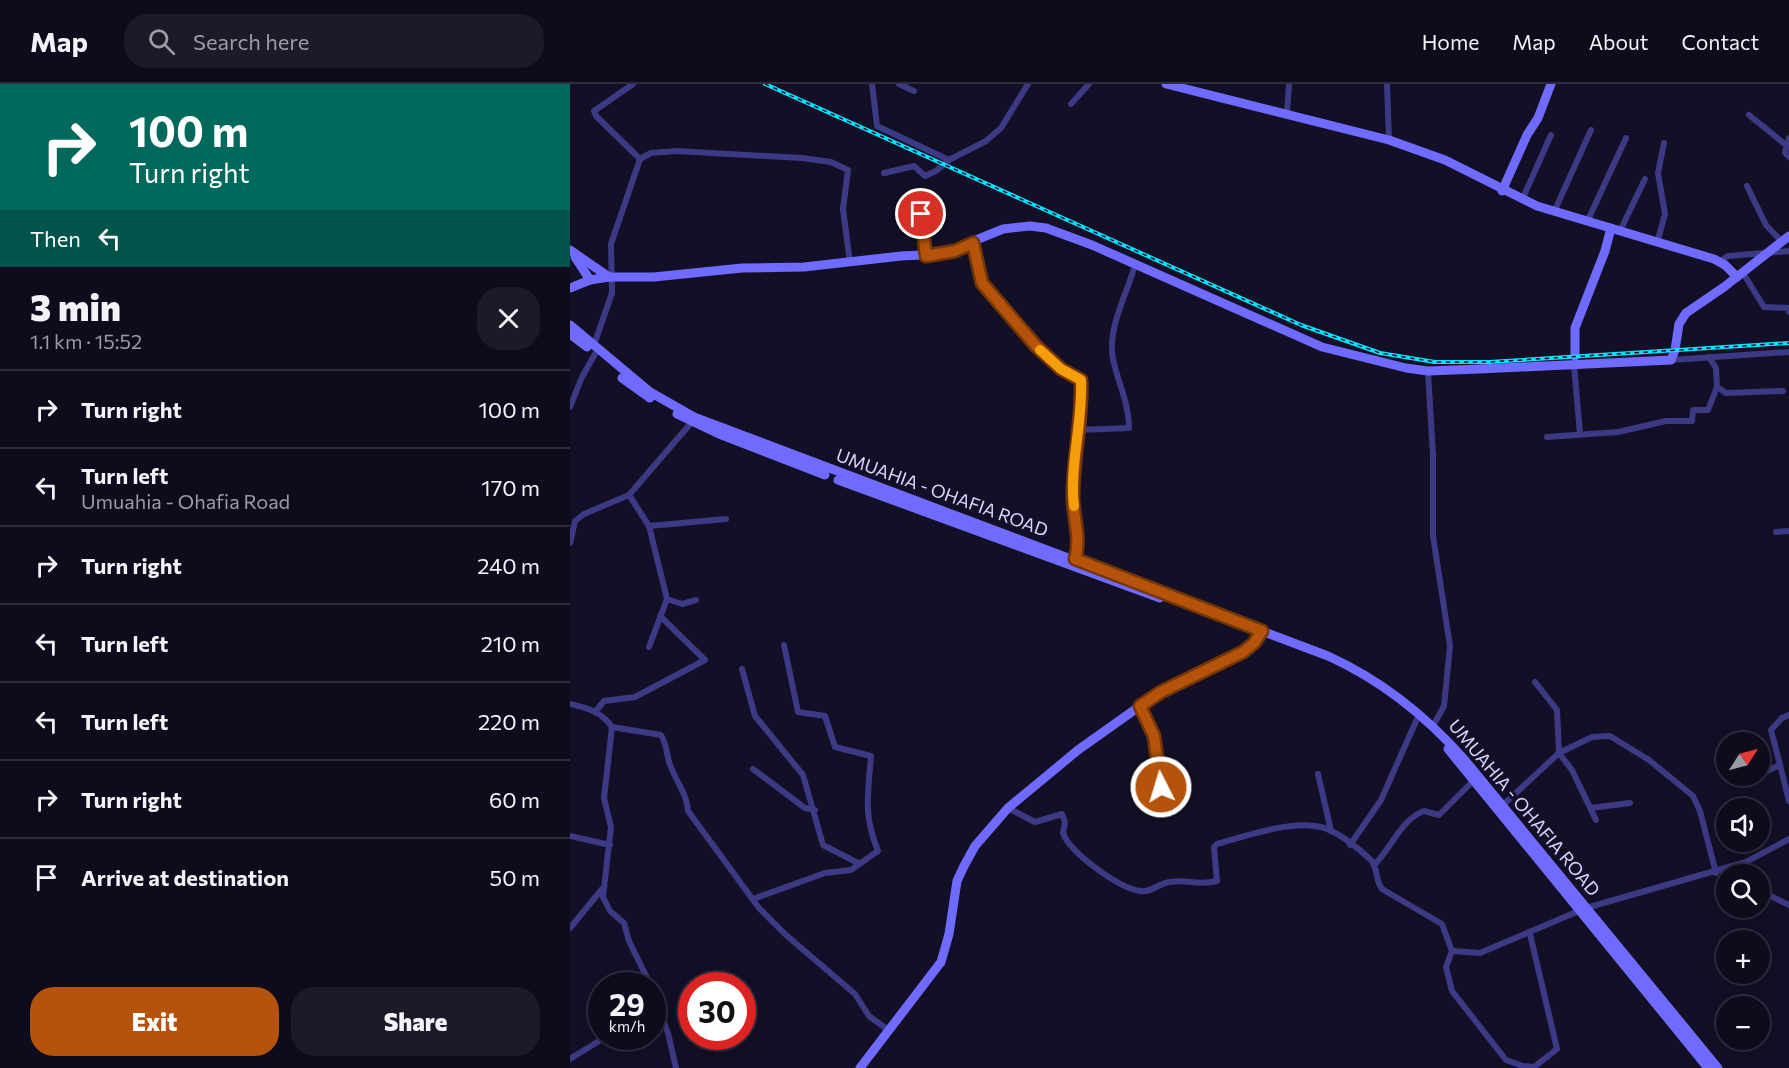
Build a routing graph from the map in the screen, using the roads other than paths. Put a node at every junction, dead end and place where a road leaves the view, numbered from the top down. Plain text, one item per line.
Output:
1 (633, 84) edge
2 (873, 84) edge
3 (899, 84) edge
4 (1028, 84) edge
5 (1089, 84) edge
6 (1166, 84) edge
7 (1289, 84) edge
8 (1388, 84) edge
9 (1551, 84) edge
10 (914, 91) dead end
11 (1071, 104) dead end
12 (1287, 114) junction
13 (1749, 115) dead end
14 (1591, 130) dead end
15 (1551, 135) dead end
16 (1626, 138) dead end
17 (1389, 140) junction
18 (1787, 141) edge
19 (1664, 143) dead end
20 (1789, 157) edge
21 (640, 159) junction
22 (949, 160) junction
23 (884, 173) dead end
24 (1645, 179) dead end
25 (1747, 186) dead end
26 (1502, 191) junction
27 (920, 194) dead end
28 (1522, 200) junction
29 (1554, 212) junction
30 (1587, 222) junction
31 (1616, 229) junction
32 (1785, 239) edge
33 (973, 243) junction
34 (1657, 243) junction
35 (570, 251) edge
36 (1789, 251) edge
37 (1767, 254) junction
38 (926, 256) junction
39 (1719, 262) junction
40 (850, 263) junction
41 (1135, 265) junction
42 (1740, 275) junction
43 (610, 277) junction
44 (590, 279) junction
45 (570, 288) edge
46 (1789, 312) edge
47 (570, 325) edge
48 (570, 333) edge
49 (595, 350) junction
50 (1789, 352) edge
51 (1709, 357) junction
52 (1574, 360) junction
53 (1671, 360) junction
54 (1428, 371) junction
55 (1717, 387) junction
56 (1783, 391) dead end
57 (570, 407) edge
58 (691, 423) junction
59 (1079, 429) junction
60 (721, 431) junction
61 (1580, 434) junction
62 (1547, 437) dead end
63 (629, 495) junction
64 (726, 519) dead end
65 (572, 526) edge
66 (649, 526) junction
67 (1776, 531) dead end
68 (1789, 531) edge
69 (570, 543) edge
70 (1075, 559) junction
71 (667, 599) junction
72 (696, 600) dead end
73 (660, 616) junction
74 (1261, 633) junction
75 (784, 645) dead end
76 (649, 647) dead end
77 (742, 669) dead end
78 (1535, 682) dead end
79 (570, 705) edge
80 (1140, 706) junction
81 (595, 712) junction
82 (1789, 715) edge
83 (1418, 719) junction
84 (1433, 726) junction
85 (612, 727) junction
86 (1559, 753) junction
87 (1780, 765) junction
88 (753, 769) dead end
89 (1770, 770) edge
90 (1318, 774) dead end
91 (1474, 780) junction
92 (1161, 787) dead end
93 (1789, 801) edge
94 (1630, 803) dead end
95 (1503, 805) junction
96 (1008, 808) junction
97 (1591, 808) junction
98 (814, 810) junction
99 (1596, 820) dead end
100 (1331, 831) junction
101 (570, 836) edge
102 (1789, 838) edge
103 (610, 845) junction
104 (1350, 845) junction
105 (858, 862) junction
106 (1719, 864) edge
107 (1742, 864) edge
108 (1374, 865) junction
109 (1716, 875) edge
110 (602, 889) junction
111 (1770, 896) edge
112 (753, 899) junction
113 (1789, 905) edge
114 (1583, 909) junction
115 (570, 928) edge
116 (1530, 934) junction
117 (1452, 951) junction
118 (644, 972) edge
119 (666, 1028) edge
120 (887, 1029) junction
121 (588, 1048) edge
122 (570, 1059) edge
123 (676, 1068) edge
124 (860, 1068) edge
125 (1708, 1068) edge
126 (1718, 1068) edge

1 - 21 street
2 - 22 street
3 - 10 street
4 - 22 street
5 - 11 street
6 - 12 street
7 - 12 street
8 - 17 street
9 - 26 street
12 - 17 street
13 - 18 street
14 - 29 street
15 - 28 street
16 - 30 street
17 - 26 street
18 - 20 street
19 - 34 street
21 - 40 street
21 - 43 street
22 - 23 street
24 - 31 street
25 - 32 street
26 - 28 street
27 - 38 street
28 - 29 street
29 - 30 street
30 - 31 street
31 - 34 street
31 - 52 street
32 - 37 street
33 - 38 street
33 - 41 street
33 - 59 street
34 - 39 street
35 - 43 street
35 - 44 street
36 - 37 street
37 - 39 street
37 - 42 street
38 - 40 street
39 - 42 street
40 - 43 street
41 - 54 street
41 - 59 street
42 - 46 street
42 - 53 street
43 - 44 street
43 - 49 street
44 - 45 street
47 - 49 street, UMUAHIA - OHAFIA ROAD
48 - 49 street, UMUAHIA - OHAFIA ROAD
49 - 57 street
49 - 58 street, UMUAHIA - OHAFIA ROAD
49 - 60 street, UMUAHIA - OHAFIA ROAD
50 - 51 street
51 - 53 street
51 - 55 street
52 - 53 street
52 - 54 street
52 - 61 street
54 - 84 street
55 - 56 street
55 - 61 street
58 - 60 street, UMUAHIA - OHAFIA ROAD
58 - 63 street
59 - 70 street
60 - 70 street, UMUAHIA - OHAFIA ROAD
60 - 74 street, UMUAHIA - OHAFIA ROAD
61 - 62 street
63 - 65 street
63 - 66 street
64 - 66 street
65 - 69 street
66 - 71 street
67 - 68 street
70 - 74 street, UMUAHIA - OHAFIA ROAD
71 - 72 street
71 - 73 street
73 - 76 street
73 - 81 street
74 - 80 street
74 - 83 street, UMUAHIA - OHAFIA ROAD
74 - 84 street, UMUAHIA - OHAFIA ROAD
75 - 105 street
77 - 98 street
78 - 86 street
79 - 81 street
80 - 92 street
80 - 96 street
81 - 85 street
82 - 87 street
83 - 91 street, UMUAHIA - OHAFIA ROAD
83 - 104 street
84 - 95 street, UMUAHIA - OHAFIA ROAD
85 - 103 street
85 - 112 street
86 - 95 street
86 - 97 street
86 - 106 street
87 - 89 street
87 - 93 street
88 - 98 street
90 - 100 street
91 - 108 street
91 - 114 street, UMUAHIA - OHAFIA ROAD
94 - 97 street
95 - 114 street, UMUAHIA - OHAFIA ROAD
96 - 100 street
96 - 120 street
97 - 99 street
98 - 105 street
100 - 104 street
101 - 103 street
102 - 107 street
103 - 110 street
104 - 108 street
105 - 112 street
108 - 117 street
109 - 114 street
110 - 115 street
110 - 118 street
111 - 113 street
112 - 120 street
114 - 116 street
114 - 125 street, UMUAHIA - OHAFIA ROAD
114 - 126 street, UMUAHIA - OHAFIA ROAD
116 - 117 street
116 - 117 street
119 - 123 street
120 - 124 street
121 - 122 street

